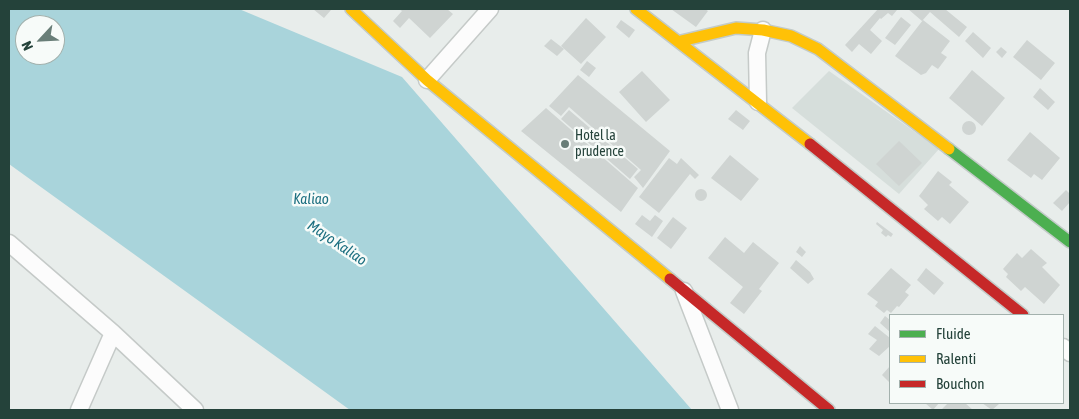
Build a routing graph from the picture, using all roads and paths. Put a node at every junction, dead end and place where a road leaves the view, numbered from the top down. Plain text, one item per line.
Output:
1 (351, 9) edge
2 (490, 9) edge
3 (636, 9) edge
4 (763, 30) junction
5 (681, 41) junction
6 (427, 80) junction
7 (758, 102) junction
8 (1070, 242) edge
9 (9, 243) edge
10 (683, 290) junction
11 (1022, 314) edge
12 (112, 333) junction
13 (79, 410) edge
14 (195, 410) edge
15 (730, 410) edge
16 (829, 410) edge

1 - 6 street
2 - 6 street
3 - 5 street
4 - 5 street
4 - 7 street
4 - 8 street
5 - 7 street
6 - 10 street
7 - 11 street
9 - 12 street
10 - 15 street
10 - 16 street
12 - 13 street
12 - 14 street

